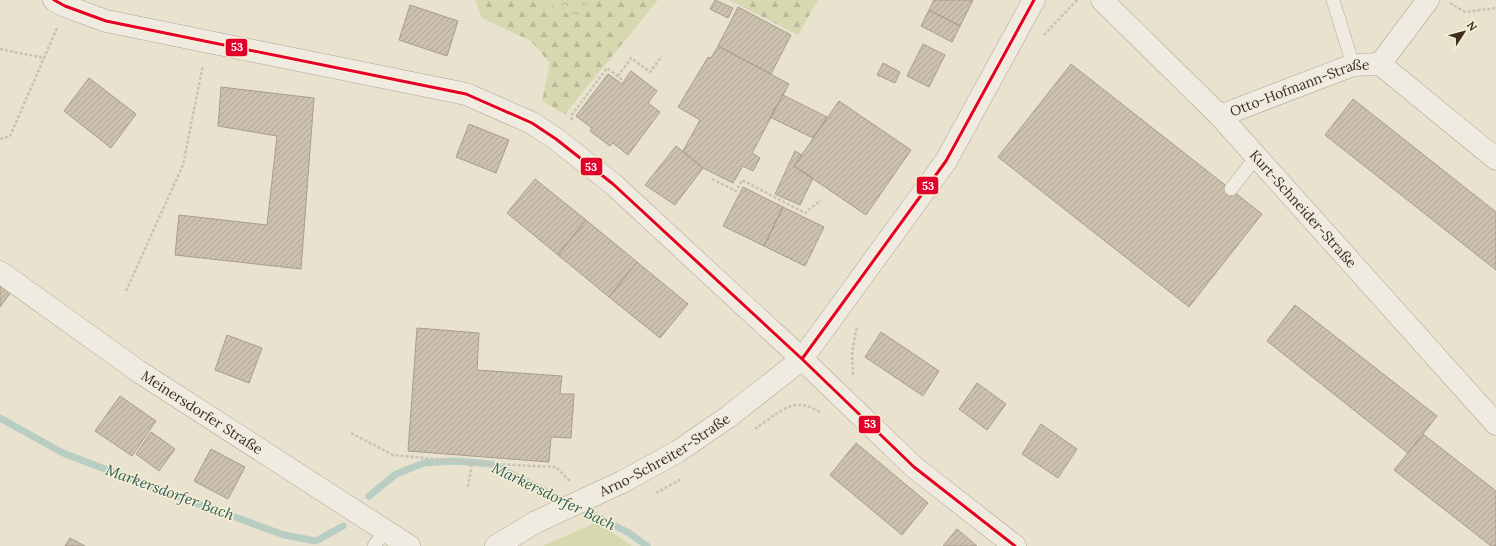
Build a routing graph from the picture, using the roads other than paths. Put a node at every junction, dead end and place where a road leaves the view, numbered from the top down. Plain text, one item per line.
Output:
1 (1034, 0) edge
2 (1102, 0) edge
3 (1333, 0) edge
4 (1428, 0) edge
5 (60, 3) edge
6 (1380, 64) junction
7 (1352, 65) junction
8 (1220, 116) junction
9 (1256, 157) junction
10 (1496, 159) edge
11 (1230, 189) dead end
12 (0, 272) edge
13 (802, 359) junction
14 (1496, 424) edge
15 (380, 539) edge
16 (409, 546) edge
17 (496, 546) edge
18 (1015, 546) edge

1 - 13 street, Arno-Schreiter-Straße
2 - 8 street, Kurt-Schneider-Straße
3 - 7 lane
4 - 6 street, Otto-Hofmann-Straße
5 - 13 street
6 - 7 street, Otto-Hofmann-Straße
6 - 10 street, Otto-Hofmann-Straße
7 - 8 street, Otto-Hofmann-Straße
8 - 9 street, Kurt-Schneider-Straße
9 - 11 lane
9 - 14 street, Kurt-Schneider-Straße
12 - 15 street, Meinersdorfer Straße
13 - 17 street, Arno-Schreiter-Straße
13 - 18 street
15 - 16 street, Meinersdorfer Straße

